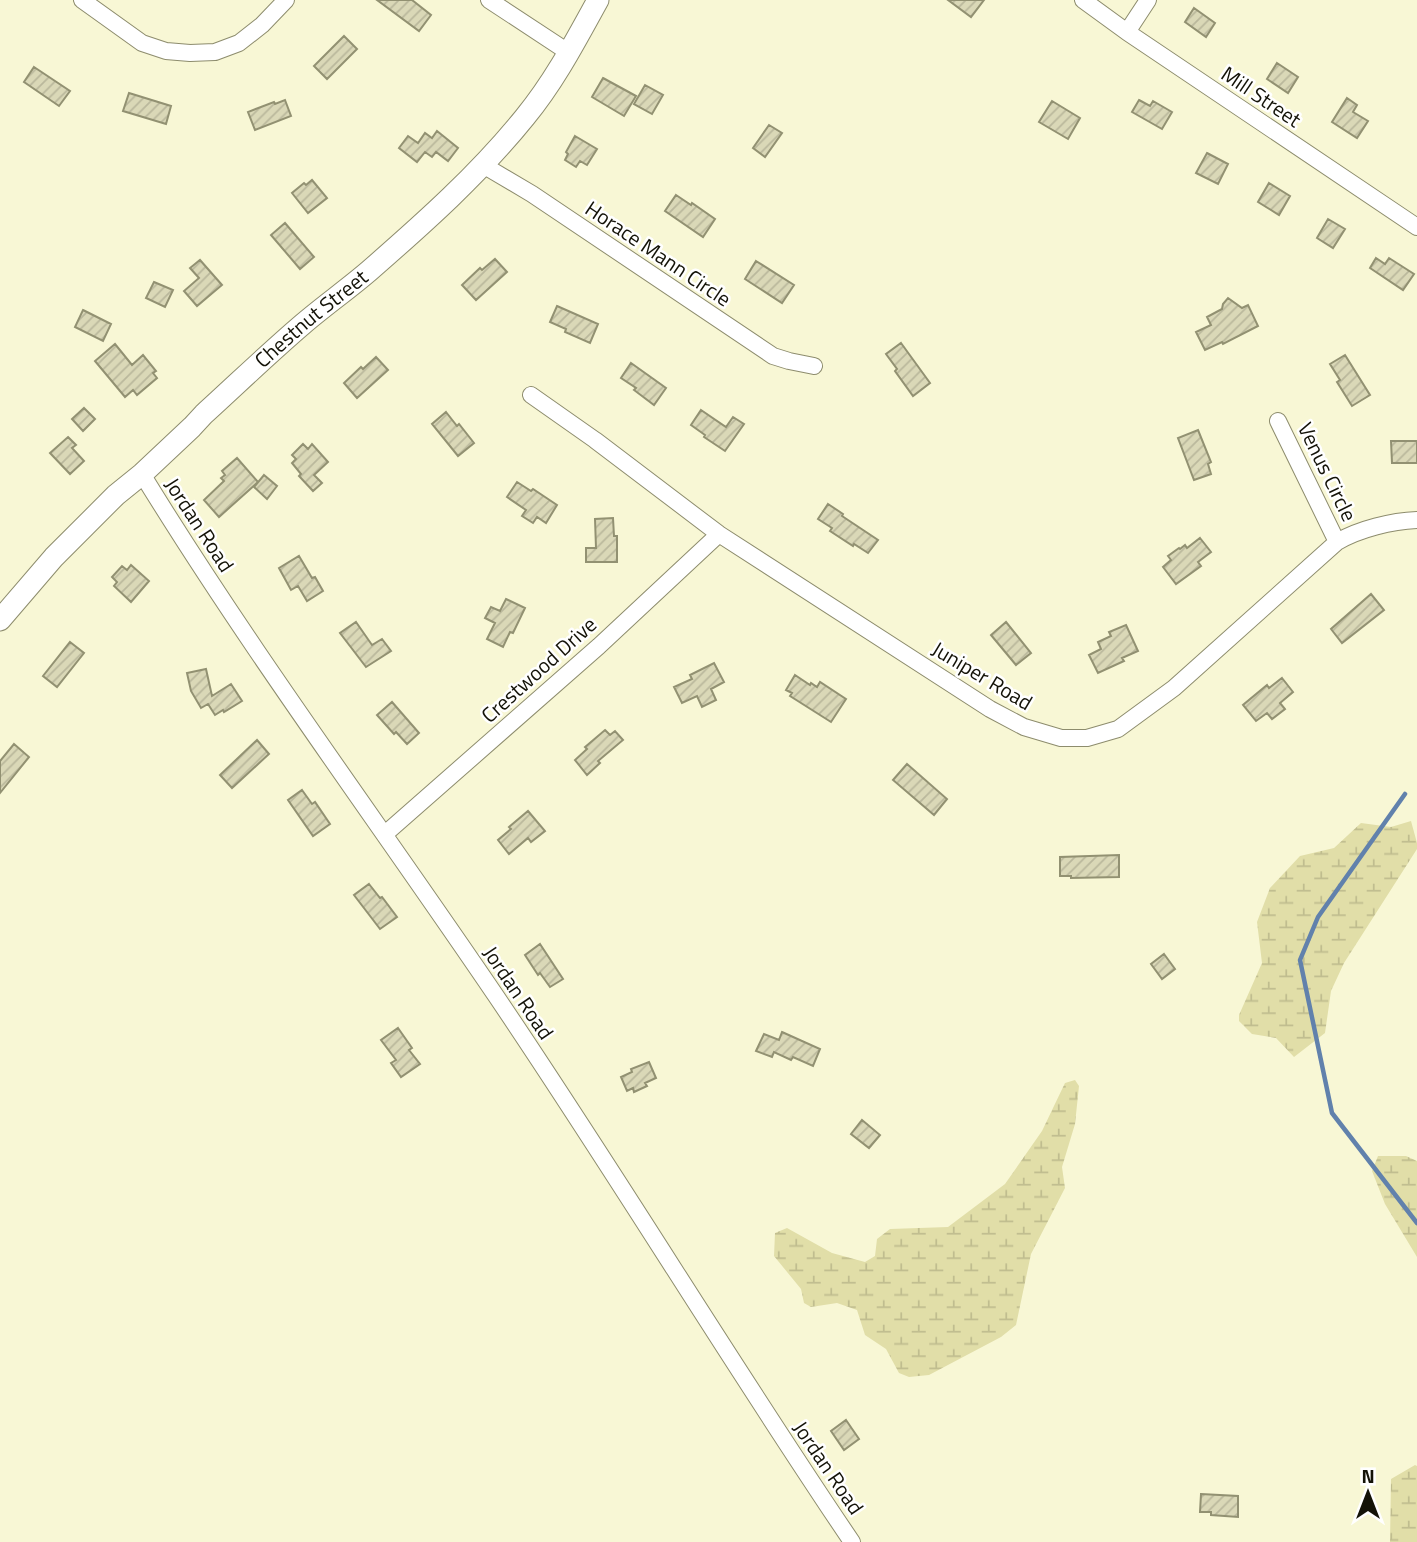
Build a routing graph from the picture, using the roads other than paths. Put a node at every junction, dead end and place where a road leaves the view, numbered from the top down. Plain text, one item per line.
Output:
1 (82, 0) edge
2 (286, 0) edge
3 (489, 0) edge
4 (598, 0) edge
5 (1083, 0) edge
6 (1148, 0) edge
7 (1128, 33) junction
8 (568, 52) junction
9 (483, 164) junction
10 (1417, 227) edge
11 (814, 366) dead end
12 (531, 395) dead end
13 (1278, 421) dead end
14 (142, 474) junction
15 (1417, 520) edge
16 (719, 534) junction
17 (1338, 541) junction
18 (0, 620) edge
19 (385, 834) junction
20 (852, 1542) edge

1 - 2 street
3 - 8 street
4 - 8 main road, Chestnut Street
5 - 7 street, Mill Street
6 - 7 street
7 - 10 street, Mill Street
8 - 9 main road, Chestnut Street
9 - 11 street, Horace Mann Circle
9 - 14 main road, Chestnut Street
12 - 16 street, Juniper Road
13 - 17 street, Venus Circle
14 - 18 main road, Chestnut Street
14 - 19 street, Jordan Road
15 - 17 street, Juniper Road
16 - 17 street, Juniper Road
16 - 19 street, Crestwood Drive
19 - 20 street, Jordan Road

